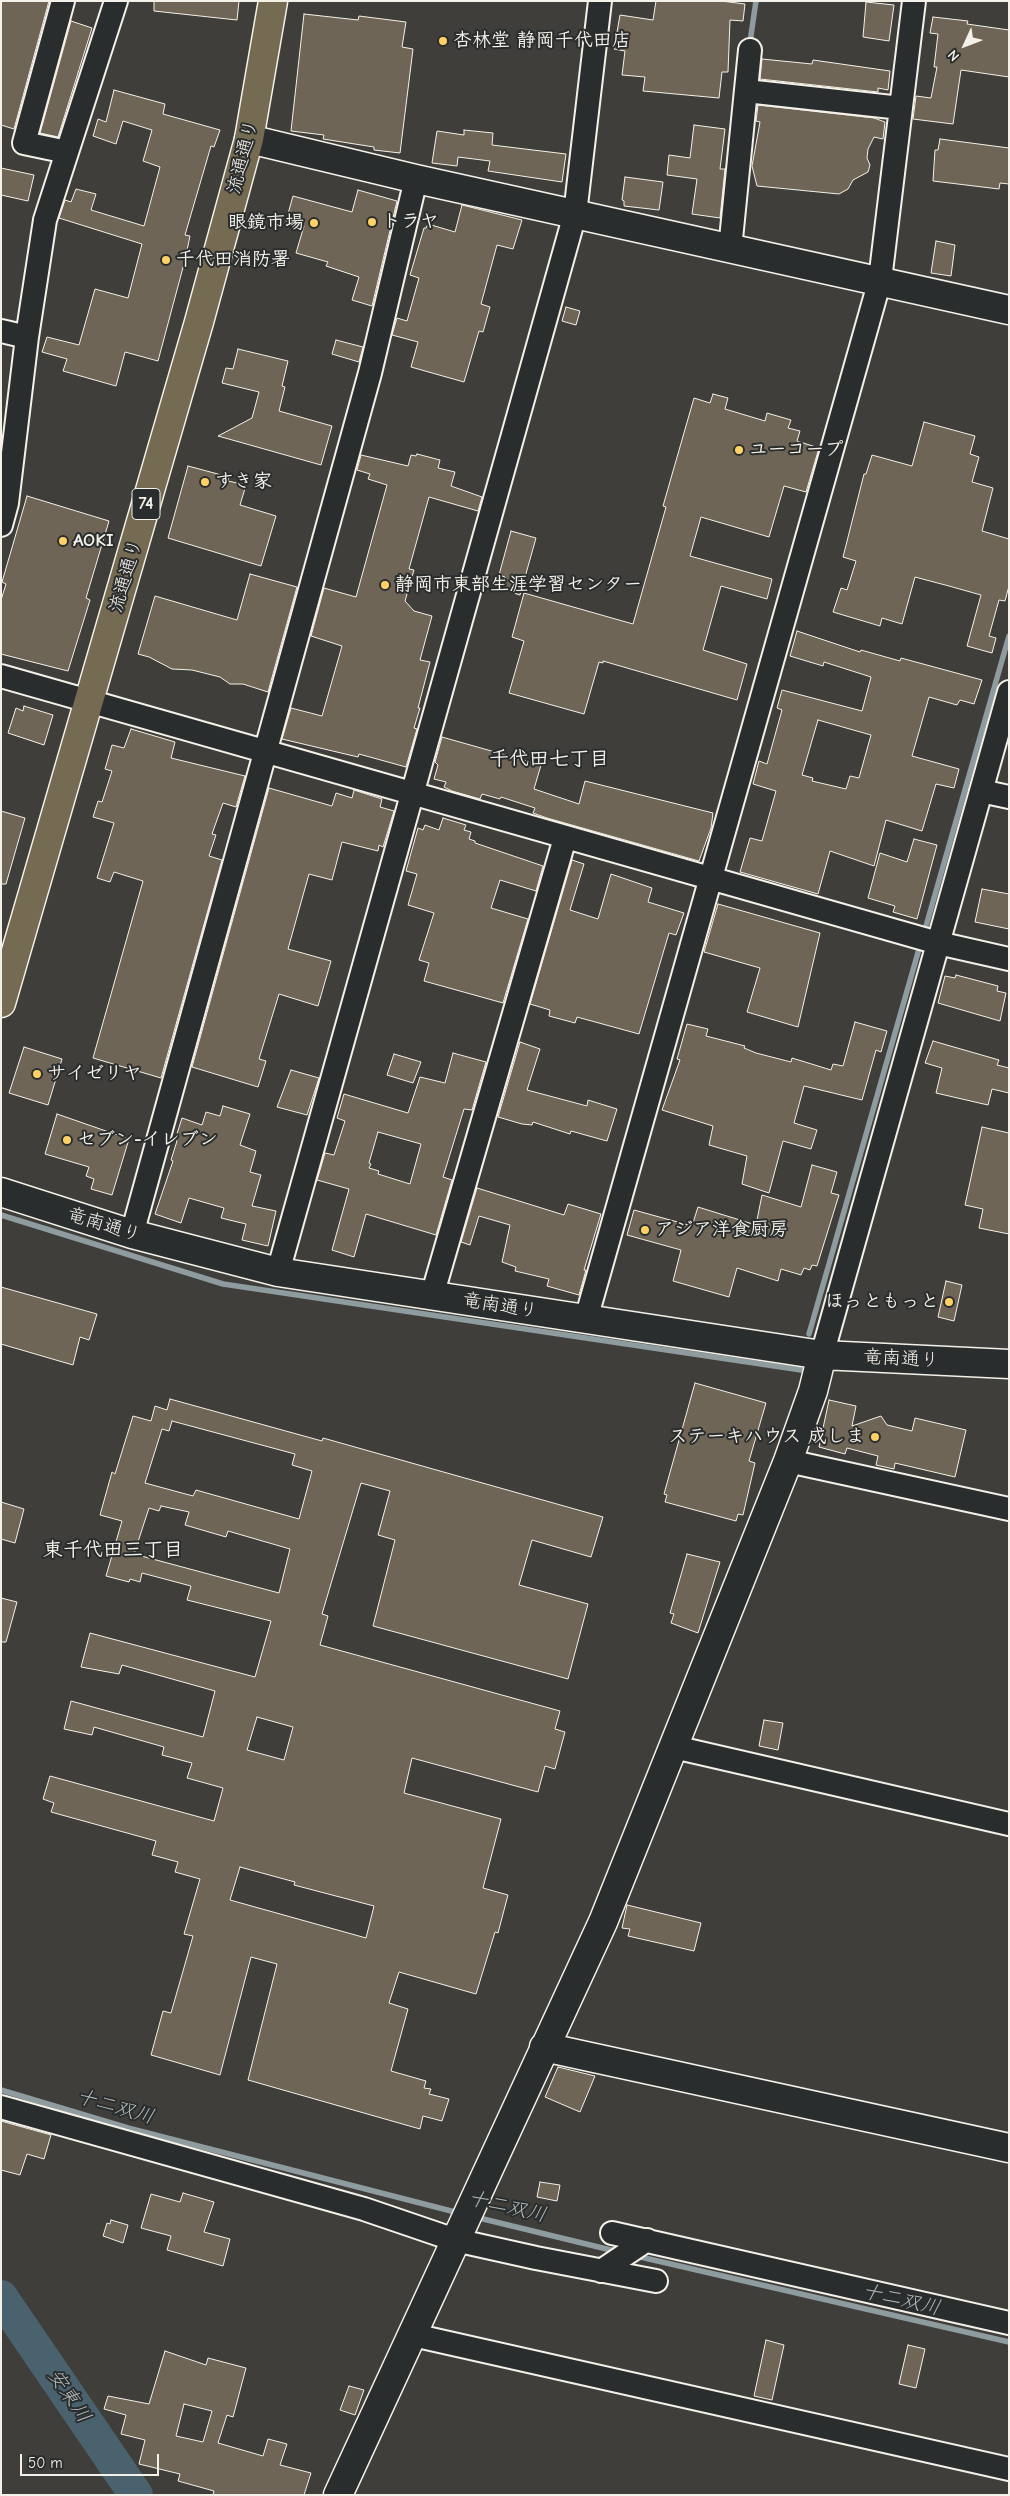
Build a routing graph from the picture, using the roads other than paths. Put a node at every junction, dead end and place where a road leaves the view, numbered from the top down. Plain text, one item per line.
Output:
1 (63, 1) edge
2 (116, 1) edge
3 (274, 1) edge
4 (600, 1) edge
5 (914, 1) edge
6 (750, 50) dead end
7 (746, 91) junction
8 (901, 108) junction
9 (249, 139) junction
10 (67, 152) junction
11 (416, 179) junction
12 (575, 214) junction
13 (730, 249) junction
14 (880, 280) junction
15 (1009, 310) edge
16 (1, 331) edge
17 (27, 337) junction
18 (1, 525) edge
19 (1, 676) edge
20 (1009, 692) edge
21 (90, 701) junction
22 (266, 752) junction
23 (981, 791) junction
24 (413, 795) junction
25 (1009, 797) edge
26 (565, 838) junction
27 (712, 879) junction
28 (938, 943) junction
29 (1009, 959) edge
30 (1, 1003) edge
31 (1, 1192) edge
32 (132, 1234) junction
33 (278, 1272) junction
34 (432, 1296) junction
35 (586, 1319) junction
36 (822, 1355) junction
37 (1009, 1364) edge
38 (788, 1461) junction
39 (1009, 1508) edge
40 (674, 1747) junction
41 (1009, 1824) edge
42 (544, 2047) junction
43 (1, 2106) edge
44 (1009, 2148) edge
45 (462, 2225) junction
46 (612, 2233) dead end
47 (647, 2240) junction
48 (601, 2271) junction
49 (656, 2281) dead end
50 (1009, 2323) edge
51 (412, 2335) junction
52 (1009, 2469) edge
53 (338, 2495) edge

1 - 10 street
2 - 10 street
3 - 9 main road, 流通通り / 74
4 - 12 street
5 - 8 street
6 - 7 street
7 - 8 street
7 - 13 street
8 - 14 street
9 - 11 street
9 - 21 main road, 流通通り / 74
10 - 17 street
11 - 12 street
11 - 22 street
12 - 13 street
12 - 24 street
13 - 14 street
14 - 15 street
14 - 27 street
16 - 17 street
17 - 18 street
19 - 21 street
20 - 23 street
21 - 22 street
21 - 30 main road, 流通通り / 74
22 - 24 street
22 - 32 street
23 - 25 street
23 - 28 street
24 - 26 street
24 - 33 street
26 - 27 street
26 - 34 street
27 - 28 street
27 - 35 street
28 - 29 street
28 - 36 street
31 - 32 street, 竜南通り
32 - 33 street, 竜南通り
33 - 34 street, 竜南通り
34 - 35 street, 竜南通り
35 - 36 street, 竜南通り
36 - 37 street, 竜南通り
36 - 38 street
38 - 39 street
38 - 40 street
40 - 41 street
40 - 42 street
42 - 44 street
42 - 45 street
43 - 45 street
45 - 48 street
45 - 51 street
46 - 47 street
47 - 48 street
47 - 50 street
48 - 49 street
51 - 52 street
51 - 53 street

